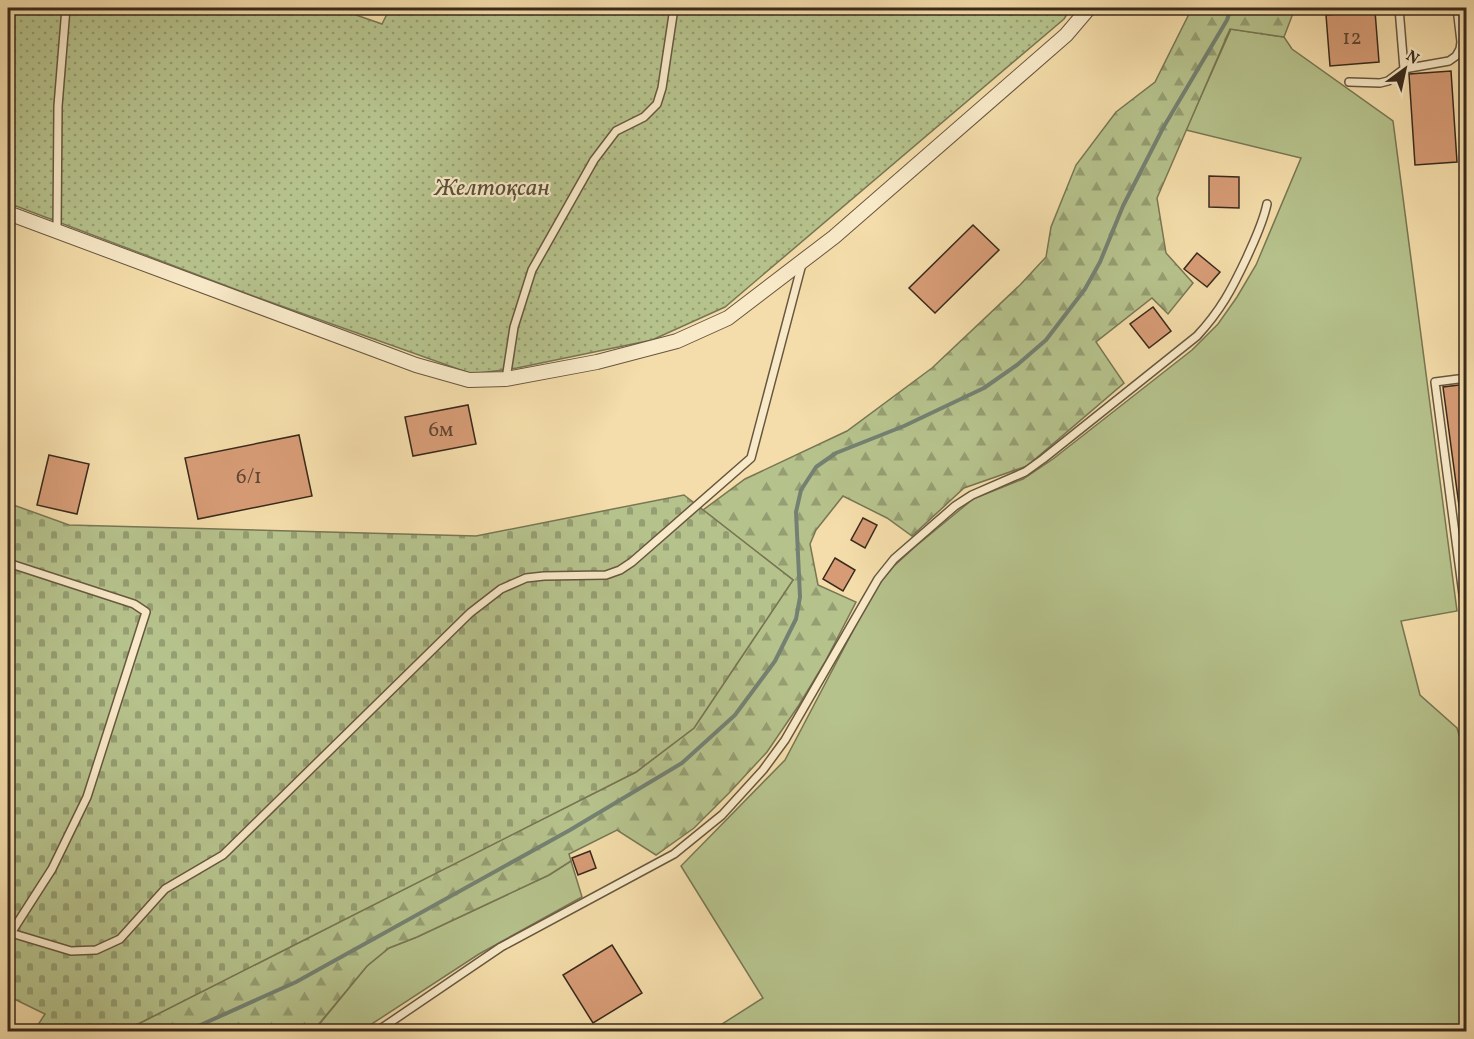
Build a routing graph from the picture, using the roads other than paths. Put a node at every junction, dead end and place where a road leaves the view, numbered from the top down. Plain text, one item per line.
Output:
1 (66, 8) edge
2 (674, 8) edge
3 (1089, 8) edge
4 (1399, 8) edge
5 (1457, 8) edge
6 (1404, 69) junction
7 (1349, 82) dead end
8 (1267, 204) dead end
9 (8, 213) edge
10 (57, 231) junction
11 (804, 259) junction
12 (1467, 378) edge
13 (506, 379) junction
14 (8, 563) edge
15 (1467, 617) edge
16 (9, 931) edge
17 (376, 1032) edge

1 - 10 lane
2 - 13 lane
3 - 11 street
4 - 6 lane
5 - 6 lane
6 - 7 lane
8 - 17 lane
9 - 10 street
10 - 13 street
11 - 13 street
11 - 16 lane
12 - 15 lane
14 - 16 lane

